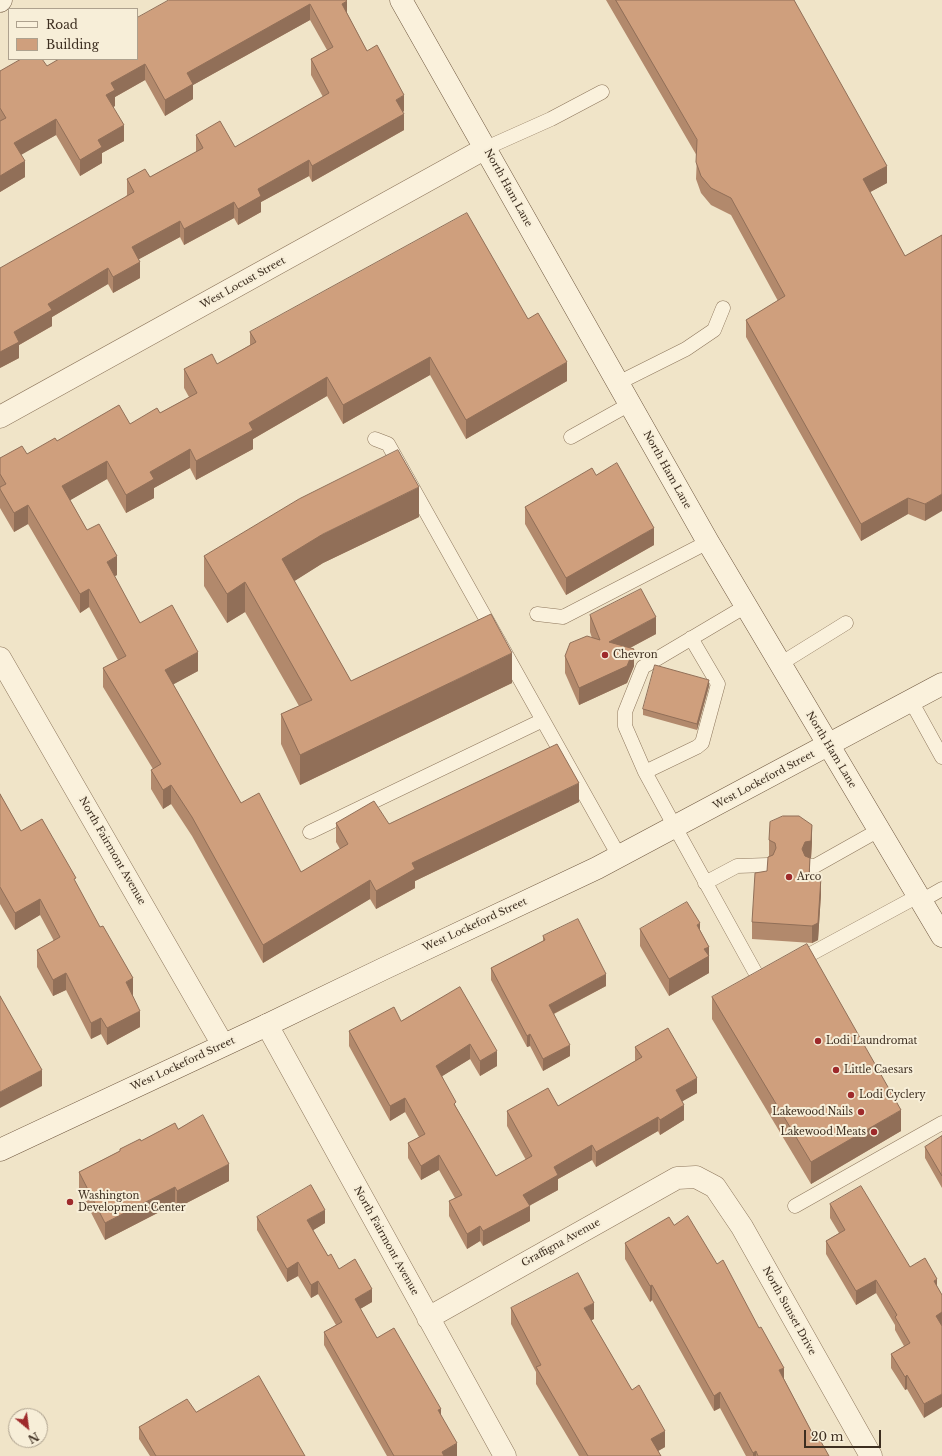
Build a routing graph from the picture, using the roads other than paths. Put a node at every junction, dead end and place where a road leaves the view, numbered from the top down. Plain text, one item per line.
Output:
1 (401, 0) edge
2 (602, 92) dead end
3 (486, 148) junction
4 (723, 308) dead end
5 (618, 383) junction
6 (630, 404) junction
7 (0, 417) edge
8 (571, 437) dead end
9 (375, 439) dead end
10 (708, 542) junction
11 (746, 606) junction
12 (537, 614) dead end
13 (846, 623) dead end
14 (691, 638) junction
15 (0, 658) edge
16 (780, 664) junction
17 (942, 684) edge
18 (911, 701) junction
19 (543, 720) junction
20 (829, 745) junction
21 (942, 757) edge
22 (646, 772) junction
23 (674, 828) junction
24 (879, 830) junction
25 (310, 832) dead end
26 (619, 856) junction
27 (768, 866) edge
28 (810, 866) edge
29 (705, 883) junction
30 (942, 889) edge
31 (920, 898) junction
32 (942, 936) edge
33 (267, 1025) junction
34 (223, 1045) junction
35 (942, 1123) edge
36 (0, 1150) edge
37 (696, 1177) joint
38 (795, 1206) dead end
39 (428, 1318) junction
40 (505, 1456) edge
41 (871, 1456) edge

1 - 3 street, North Ham Lane
2 - 3 lane
3 - 5 street, North Ham Lane
3 - 7 street, West Locust Street
4 - 5 lane
5 - 6 street, North Ham Lane
6 - 8 lane
6 - 10 street, North Ham Lane
9 - 19 lane
10 - 11 street, North Ham Lane
10 - 12 lane
11 - 14 lane
11 - 16 street, North Ham Lane
13 - 16 lane
14 - 22 lane
14 - 22 lane
15 - 34 street, North Fairmont Avenue
16 - 20 street, North Ham Lane
17 - 18 street, West Lockeford Street
18 - 20 street, West Lockeford Street
18 - 21 lane
19 - 25 lane
19 - 26 lane
20 - 23 street, West Lockeford Street
20 - 24 street, North Ham Lane
22 - 23 lane
23 - 26 street, West Lockeford Street
23 - 29 lane
24 - 28 lane
24 - 31 street, North Ham Lane
26 - 33 street, West Lockeford Street
27 - 29 lane
29 - 31 lane
30 - 31 lane
31 - 32 street, North Ham Lane
33 - 34 street, West Lockeford Street
33 - 39 street, North Fairmont Avenue
34 - 36 street, West Lockeford Street
35 - 38 lane
37 - 39 street, Graffigna Avenue
37 - 41 street, North Sunset Drive
39 - 40 street, North Fairmont Avenue

